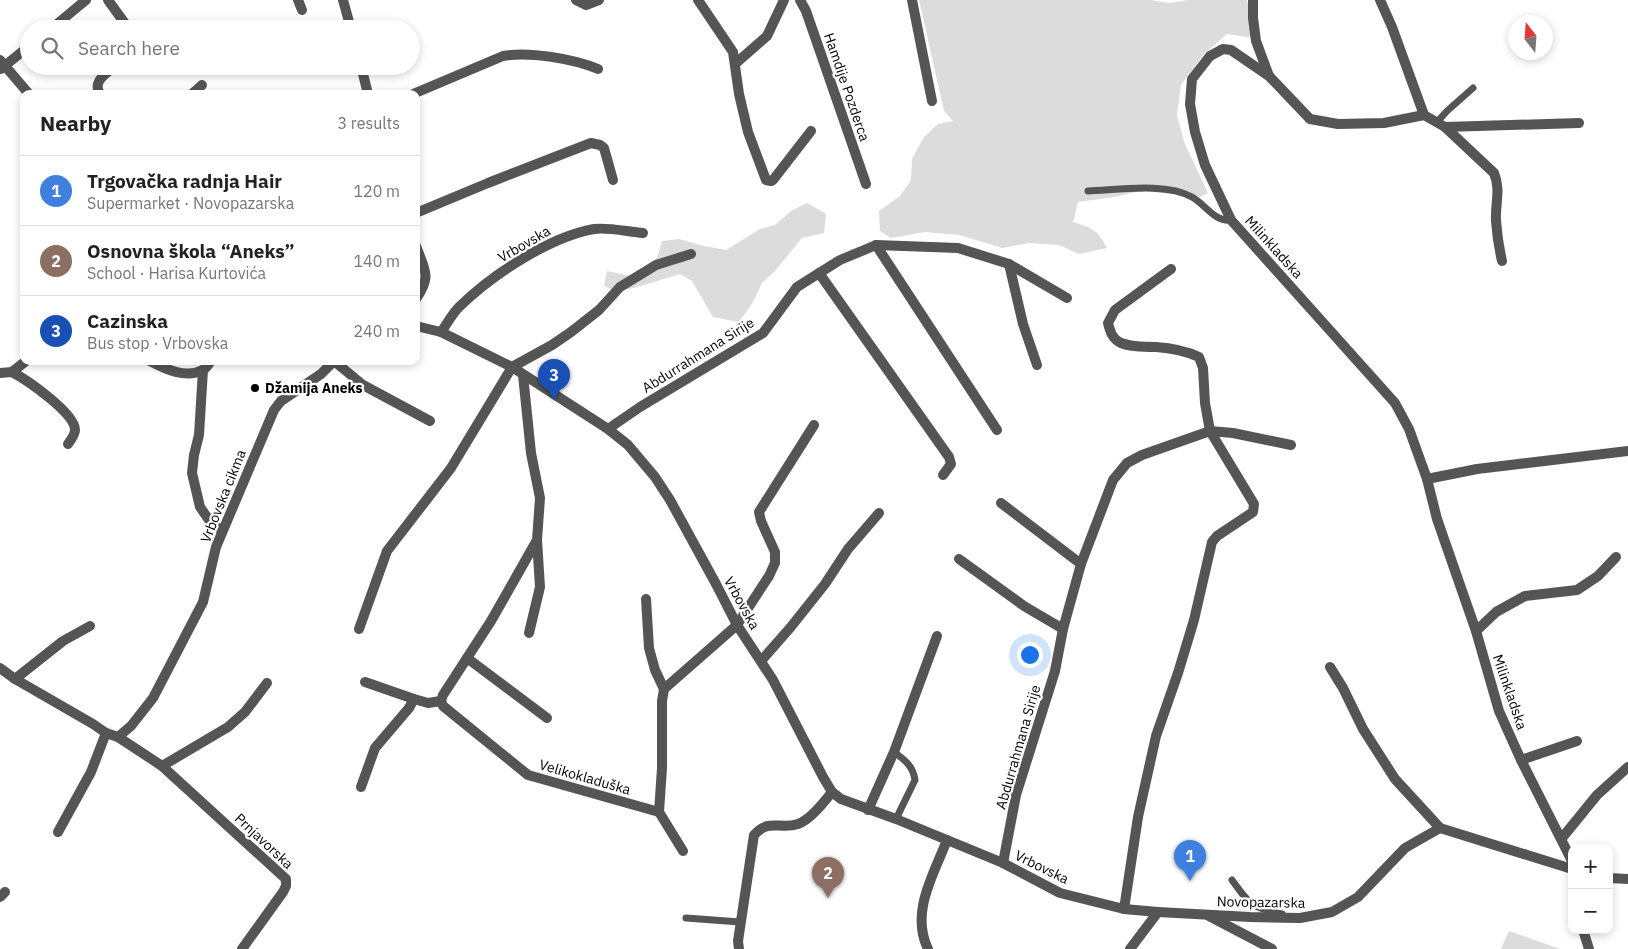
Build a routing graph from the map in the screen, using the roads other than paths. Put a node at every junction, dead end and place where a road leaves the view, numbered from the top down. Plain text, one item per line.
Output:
1 (86, 0) edge
2 (108, 0) edge
3 (298, 0) edge
4 (343, 0) edge
5 (576, 0) edge
6 (599, 0) edge
7 (698, 0) edge
8 (784, 0) edge
9 (800, 0) edge
10 (912, 0) edge
11 (1253, 0) edge
12 (1380, 0) edge
13 (302, 10) dead end
14 (61, 20) edge
15 (122, 20) edge
16 (349, 20) edge
17 (20, 52) edge
18 (735, 64) junction
19 (2, 65) edge
20 (598, 69) dead end
21 (104, 75) edge
22 (363, 75) edge
23 (1269, 76) junction
24 (202, 86) dead end
25 (1473, 88) dead end
26 (25, 90) edge
27 (98, 90) edge
28 (197, 90) edge
29 (367, 90) edge
30 (420, 91) edge
31 (932, 101) dead end
32 (1424, 115) junction
33 (1579, 123) dead end
34 (1441, 124) junction
35 (811, 131) dead end
36 (613, 180) dead end
37 (866, 184) dead end
38 (1088, 191) dead end
39 (420, 211) edge
40 (1231, 220) junction
41 (643, 233) dead end
42 (876, 246) junction
43 (691, 254) dead end
44 (420, 257) edge
45 (1502, 261) dead end
46 (1009, 264) junction
47 (1171, 269) dead end
48 (819, 274) junction
49 (420, 292) edge
50 (1067, 298) dead end
51 (420, 327) edge
52 (441, 332) junction
53 (21, 365) edge
54 (158, 365) edge
55 (207, 365) edge
56 (330, 365) edge
57 (339, 365) edge
58 (1037, 365) dead end
59 (512, 367) junction
60 (203, 370) junction
61 (12, 372) junction
62 (0, 373) edge
63 (523, 375) junction
64 (430, 421) dead end
65 (814, 425) dead end
66 (608, 429) junction
67 (997, 430) dead end
68 (1210, 431) junction
69 (68, 444) dead end
70 (1290, 445) dead end
71 (1628, 451) edge
72 (943, 475) dead end
73 (1427, 479) junction
74 (1001, 503) dead end
75 (879, 513) dead end
76 (222, 531) junction
77 (537, 540) junction
78 (1616, 557) dead end
79 (959, 559) dead end
80 (1081, 564) junction
81 (646, 599) dead end
82 (736, 625) junction
83 (90, 626) dead end
84 (359, 628) dead end
85 (1063, 629) junction
86 (1476, 631) junction
87 (529, 633) dead end
88 (936, 636) dead end
89 (467, 658) junction
90 (761, 661) junction
91 (1330, 667) dead end
92 (0, 668) edge
93 (15, 679) junction
94 (365, 682) dead end
95 (267, 683) dead end
96 (664, 689) junction
97 (414, 699) junction
98 (441, 701) junction
99 (547, 718) dead end
100 (106, 733) junction
101 (118, 737) junction
102 (1577, 741) dead end
103 (894, 752) junction
104 (1521, 760) junction
105 (162, 766) junction
106 (1628, 767) edge
107 (361, 787) dead end
108 (832, 792) junction
109 (868, 810) junction
110 (659, 812) junction
111 (896, 819) junction
112 (1440, 828) junction
113 (58, 832) dead end
114 (1562, 838) junction
115 (947, 840) junction
116 (683, 851) dead end
117 (1568, 852) edge
118 (1003, 863) junction
119 (1568, 868) edge
120 (1613, 878) edge
121 (1628, 879) edge
122 (1232, 880) dead end
123 (1124, 909) junction
124 (1158, 912) junction
125 (1206, 915) junction
126 (686, 918) dead end
127 (1300, 918) junction
128 (740, 922) junction
129 (1584, 934) edge
130 (242, 949) edge
131 (739, 949) edge
132 (928, 949) edge
133 (1130, 949) edge
134 (1272, 949) edge
135 (1589, 949) edge

1 - 14 street
2 - 15 street
3 - 13 street
4 - 16 street
5 - 6 street
7 - 18 street
8 - 18 street
9 - 37 street, Hamdije Pozderca
10 - 31 street
11 - 23 street
12 - 32 street
17 - 19 street
18 - 35 street
19 - 26 street
20 - 30 street
21 - 27 street
22 - 29 street
23 - 32 street, Milinkladska
23 - 40 street, Milinkladska
24 - 28 street
25 - 34 lane
32 - 34 street
33 - 34 street
34 - 45 street
36 - 39 street
38 - 40 lane
40 - 73 street, Milinkladska
41 - 52 street, Vrbovska
42 - 46 street, Abdurrahmana Sirije
42 - 48 street, Abdurrahmana Sirije
42 - 67 street
43 - 59 street
44 - 49 street
46 - 50 street, Abdurrahmana Sirije
46 - 58 street
47 - 68 street
48 - 66 street, Abdurrahmana Sirije
48 - 72 street
51 - 52 street, Vrbovska
52 - 59 street, Vrbovska
53 - 61 street
54 - 60 street
55 - 60 street
56 - 76 street, Vrbovska cikma
57 - 64 street
59 - 63 street, Vrbovska
59 - 84 street
60 - 76 street
61 - 62 street
61 - 69 street
63 - 66 street, Vrbovska
63 - 77 street
65 - 82 street
66 - 82 street, Vrbovska
68 - 70 street, Abdurrahmana Sirije
68 - 80 street, Abdurrahmana Sirije
68 - 123 street
71 - 73 street
73 - 86 street, Milinkladska
74 - 80 street
75 - 90 street
76 - 101 street, Vrbovska cikma
77 - 87 street
77 - 89 street
78 - 86 street
79 - 85 street
80 - 85 street, Abdurrahmana Sirije
81 - 96 street
82 - 90 street, Vrbovska
82 - 96 street
83 - 93 street
85 - 118 street, Abdurrahmana Sirije
86 - 104 street, Milinkladska
88 - 103 street
89 - 98 street
89 - 99 street
90 - 108 street, Vrbovska
91 - 112 street
92 - 93 street, Prnjavorska
93 - 100 street, Prnjavorska
94 - 97 street
95 - 105 street
96 - 110 street
97 - 98 street
97 - 107 street
98 - 110 street, Velikokladuška
100 - 101 street, Prnjavorska
100 - 113 street
101 - 105 street, Prnjavorska
102 - 104 street
103 - 109 street
103 - 111 lane
104 - 114 street, Milinkladska
105 - 130 street, Prnjavorska
106 - 114 street
108 - 109 street, Vrbovska
108 - 128 street
109 - 111 street, Vrbovska
110 - 116 street
111 - 115 street, Vrbovska
112 - 119 street
112 - 127 street, Novopazarska
114 - 117 street, Milinkladska
115 - 118 street, Vrbovska
115 - 132 street
118 - 123 street, Vrbovska
120 - 121 street
122 - 127 lane
123 - 124 street, Vrbovska
124 - 125 street, Novopazarska
124 - 133 street
125 - 127 street, Novopazarska
125 - 134 street
126 - 128 lane
128 - 131 street
129 - 135 street

